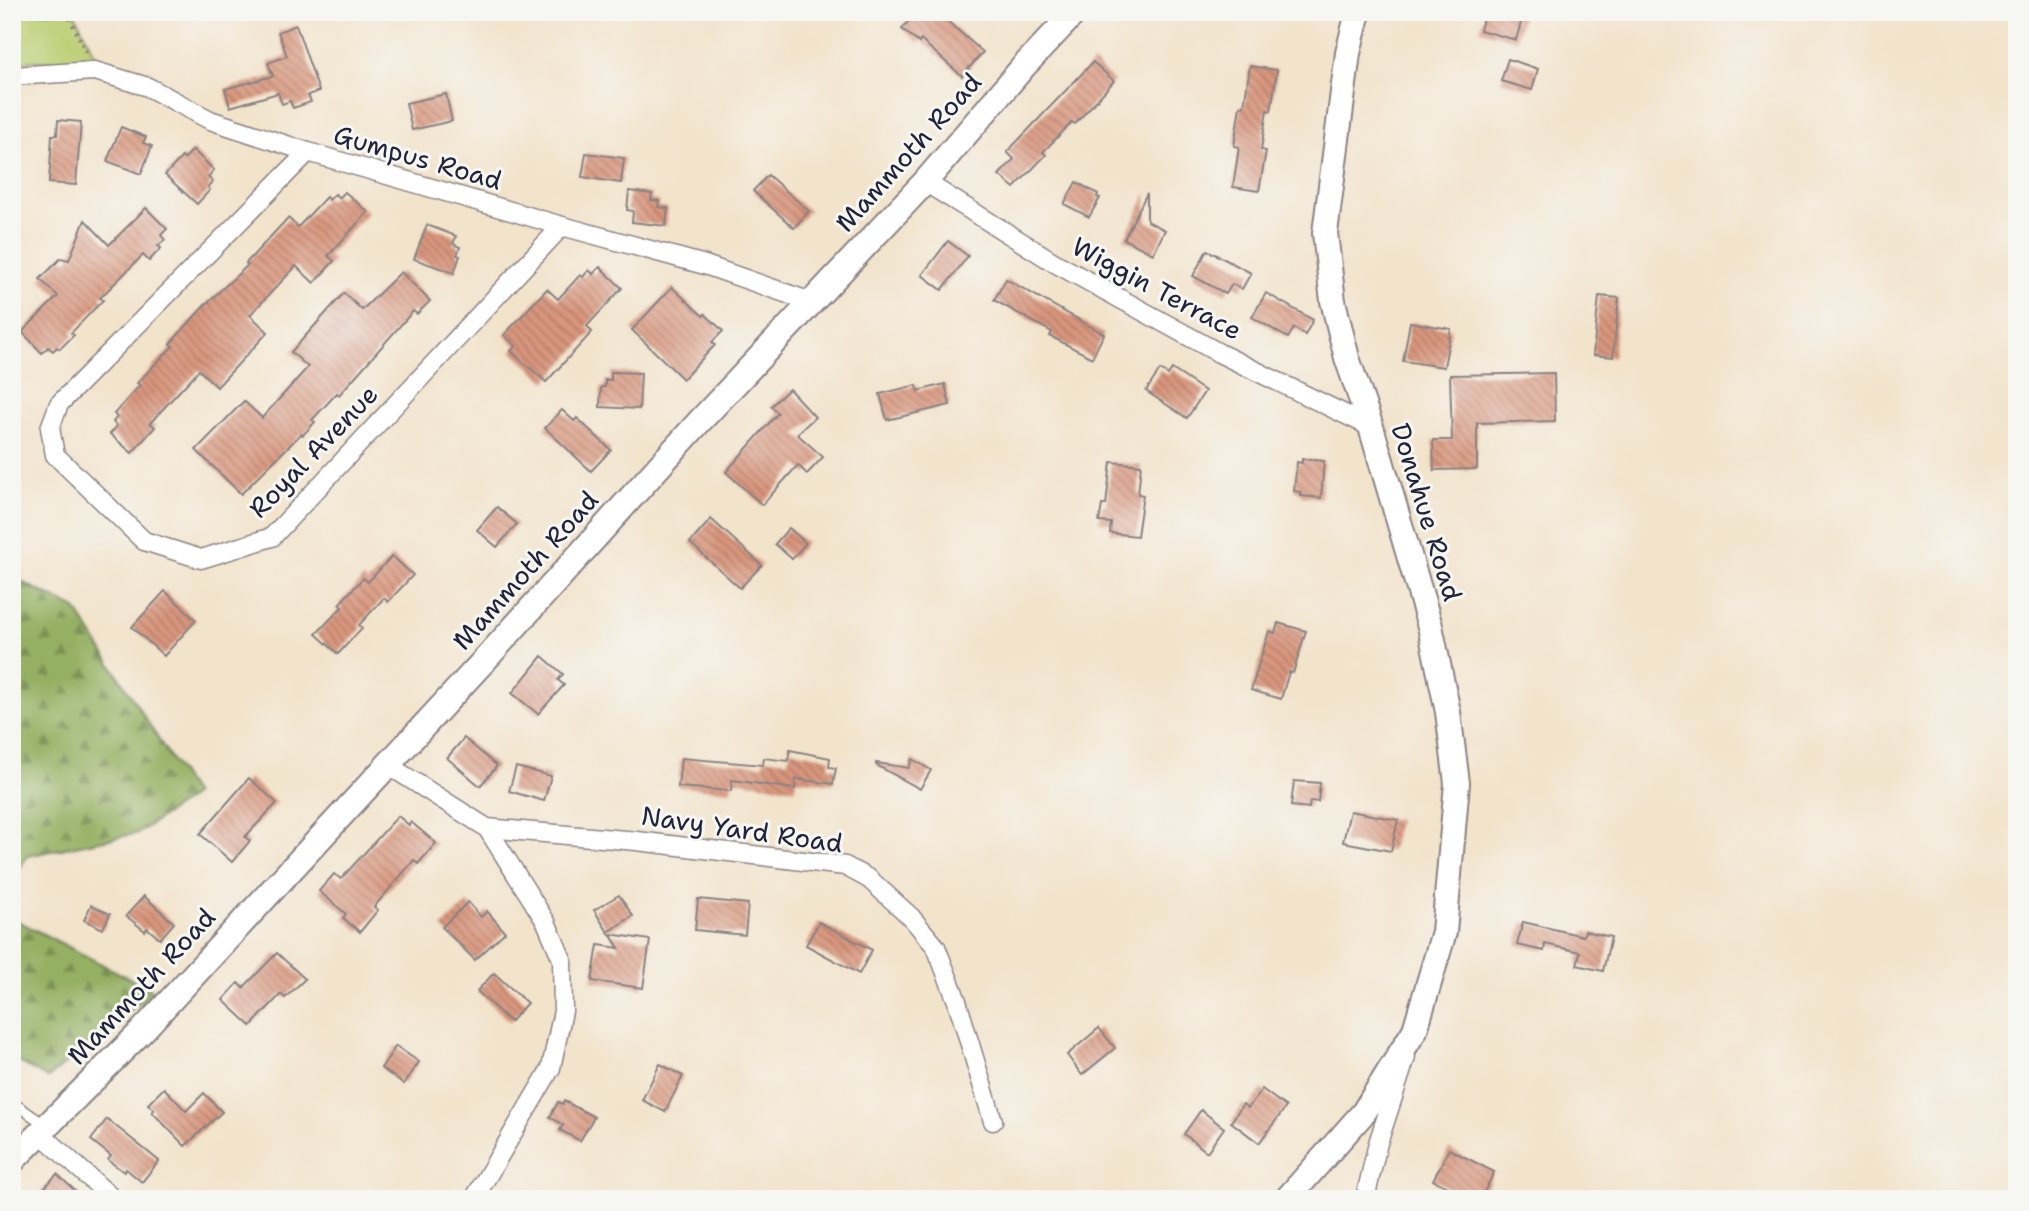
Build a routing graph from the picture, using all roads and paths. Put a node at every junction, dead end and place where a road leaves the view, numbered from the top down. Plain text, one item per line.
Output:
1 (67, 12) edge
2 (1075, 12) edge
3 (1358, 12) edge
4 (91, 62) dead end
5 (12, 76) edge
6 (308, 152) junction
7 (925, 182) junction
8 (562, 226) junction
9 (811, 302) junction
10 (1371, 427) junction
11 (388, 765) junction
12 (487, 828) junction
13 (1415, 1030) junction
14 (12, 1102) edge
15 (993, 1121) dead end
16 (45, 1130) junction
17 (12, 1161) edge
18 (113, 1199) edge
19 (474, 1199) edge
20 (1287, 1199) edge
21 (1365, 1199) edge

1 - 4 path
2 - 7 main road, Mammoth Road
3 - 10 main road, Donahue Road
5 - 6 street, Gumpus Road
6 - 8 street, Gumpus Road
6 - 8 street, Royal Avenue
7 - 9 main road, Mammoth Road
7 - 10 street, Wiggin Terrace
8 - 9 street, Gumpus Road
9 - 11 main road, Mammoth Road
10 - 13 main road, Donahue Road
11 - 12 street, Navy Yard Road
11 - 16 main road, Mammoth Road
12 - 15 street, Navy Yard Road
12 - 19 street
13 - 20 main road, Donahue Road
13 - 21 street
14 - 16 lane
16 - 17 main road, Mammoth Road
16 - 18 street

